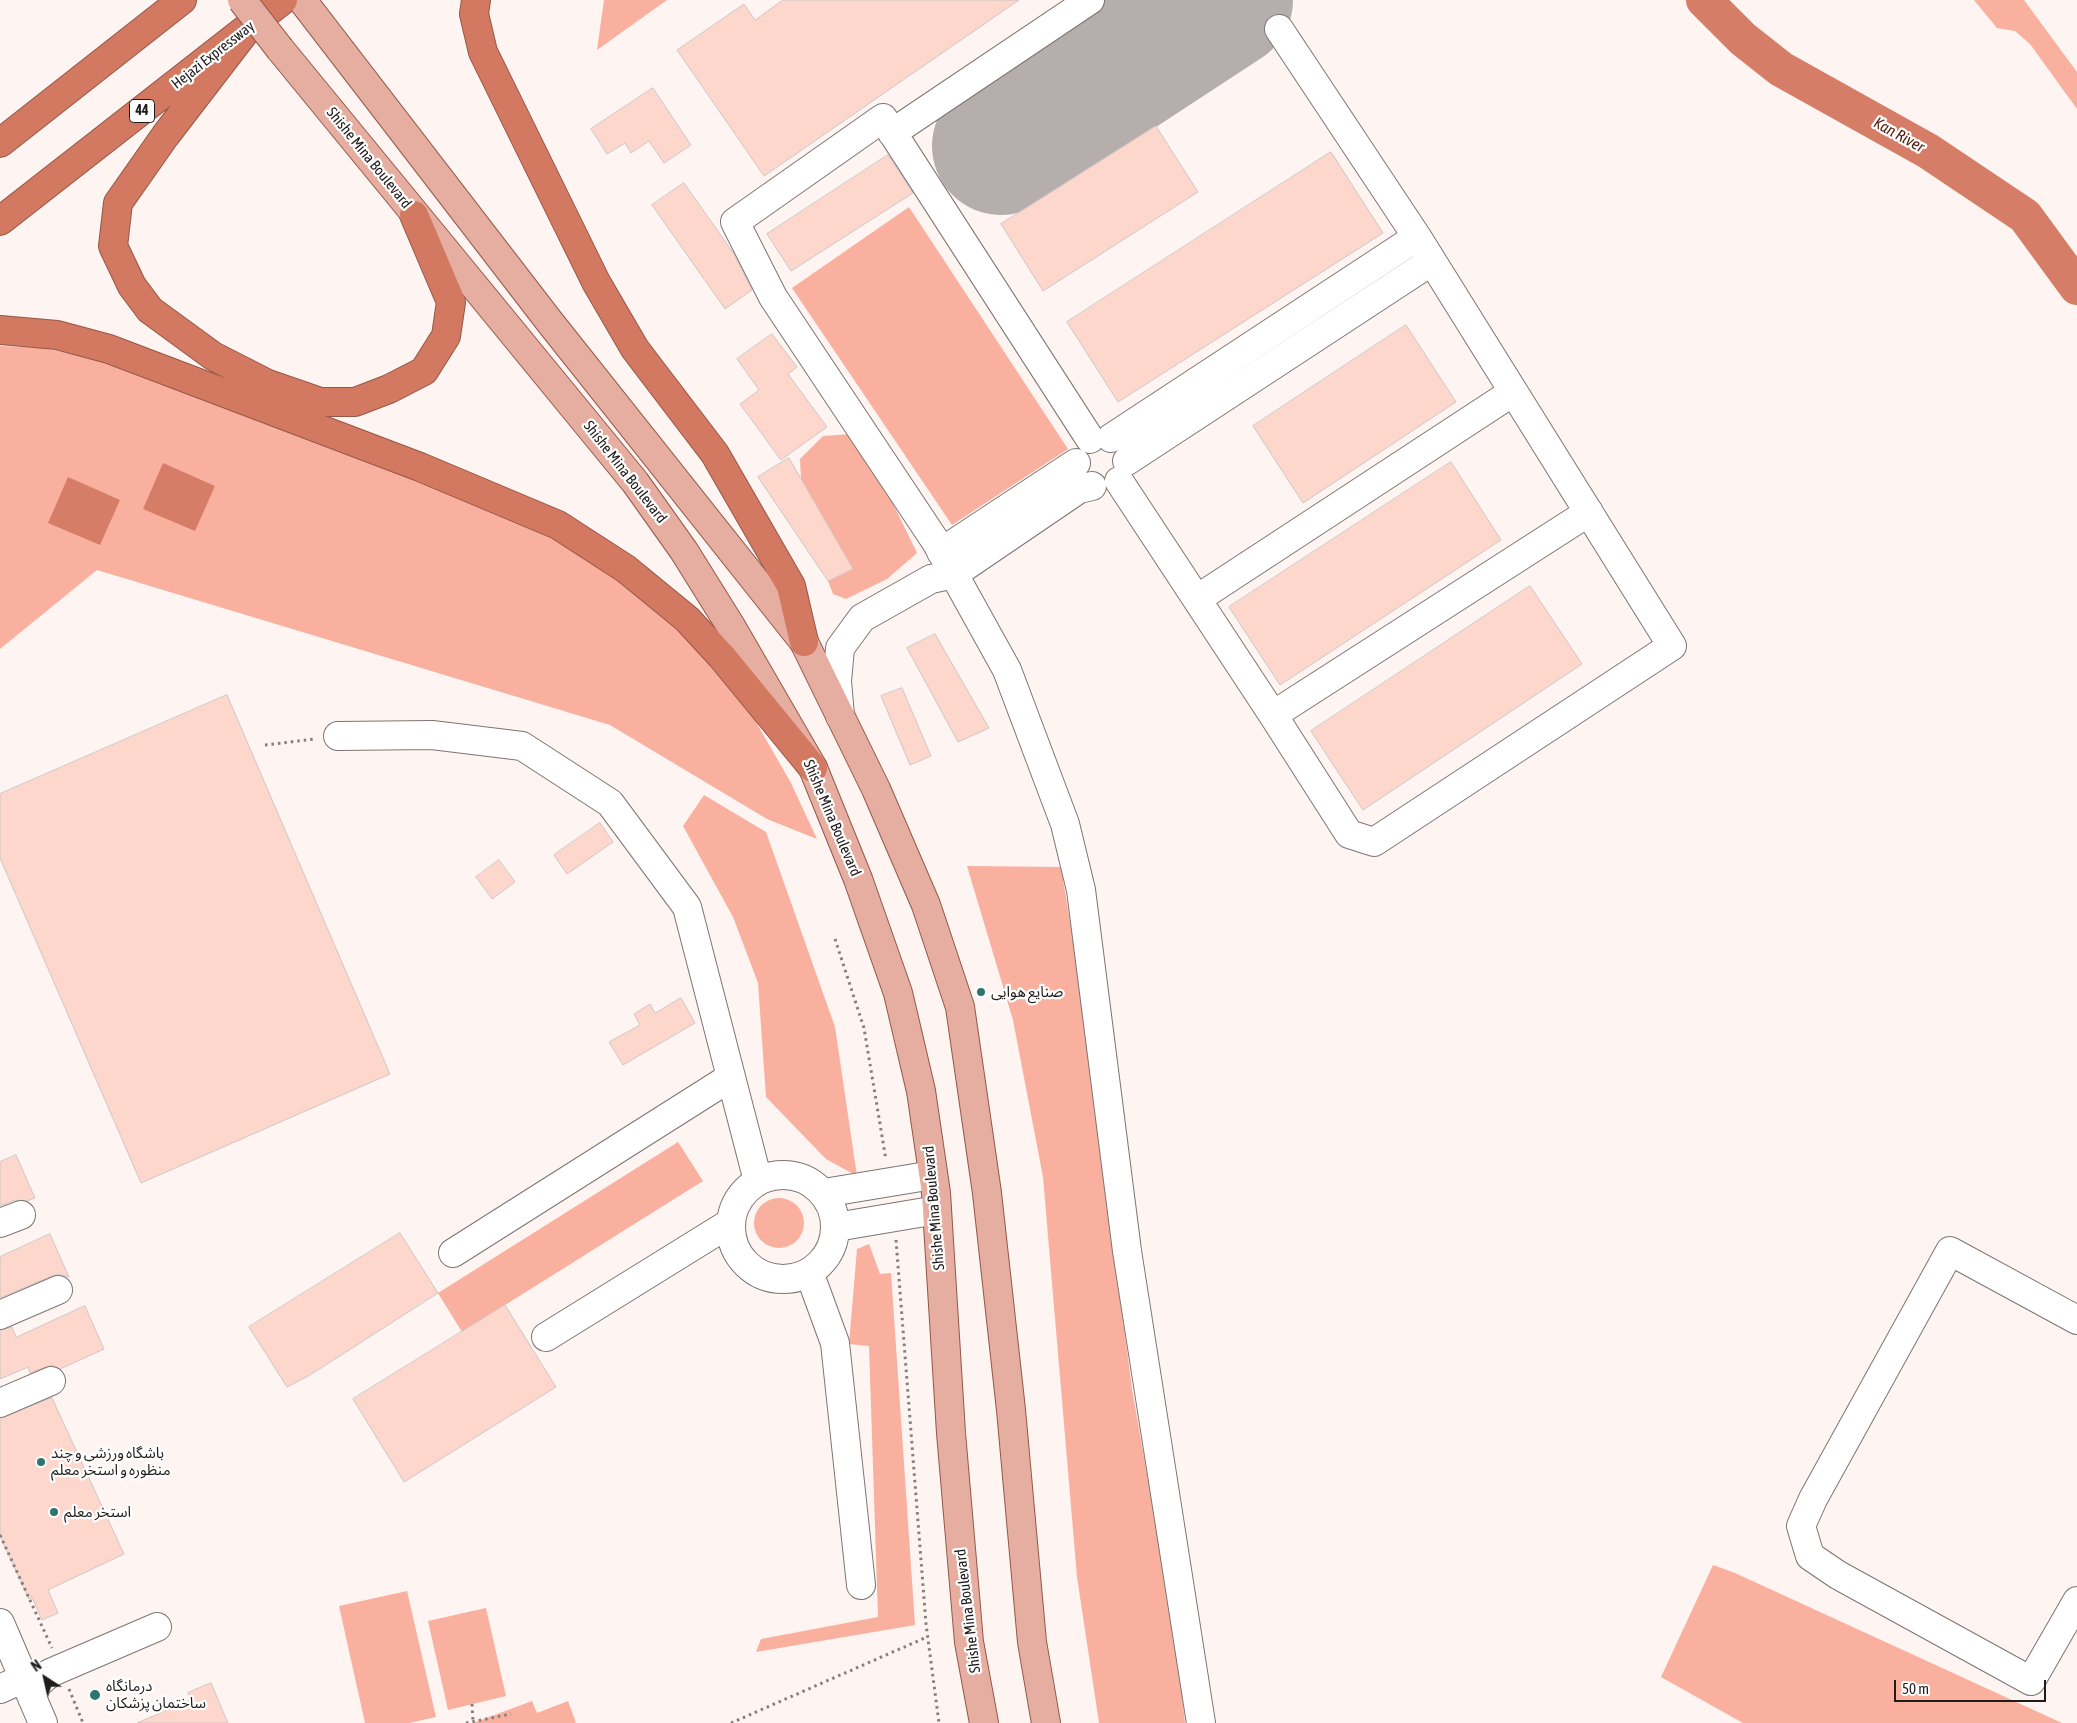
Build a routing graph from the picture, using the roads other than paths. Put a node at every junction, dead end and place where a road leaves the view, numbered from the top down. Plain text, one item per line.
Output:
1 (182, 0) edge
2 (242, 0) edge
3 (284, 0) edge
4 (302, 0) edge
5 (476, 0) edge
6 (1090, 0) edge
7 (248, 28) junction
8 (1279, 29) dead end
9 (892, 132) junction
10 (0, 143) edge
11 (414, 215) junction
12 (0, 221) edge
13 (1417, 237) junction
14 (1432, 261) junction
15 (0, 330) edge
16 (1513, 392) junction
17 (1101, 439) junction
18 (1076, 463) junction
19 (1123, 471) junction
20 (1092, 486) junction
21 (1589, 512) junction
22 (947, 563) junction
23 (1197, 599) junction
24 (804, 642) junction
25 (1274, 715) junction
26 (840, 716) junction
27 (338, 736) road end
28 (813, 768) junction
29 (731, 1077) junction
30 (933, 1175) junction
31 (758, 1181) junction
32 (824, 1193) junction
33 (936, 1210) junction
34 (730, 1223) junction
35 (836, 1227) junction
36 (454, 1253) dead end
37 (809, 1272) junction
38 (58, 1290) dead end
39 (0, 1314) edge
40 (2077, 1320) edge
41 (546, 1337) dead end
42 (52, 1380) dead end
43 (0, 1403) edge
44 (861, 1585) dead end
45 (2077, 1601) edge
46 (0, 1623) edge
47 (157, 1627) dead end
48 (19, 1688) edge
49 (43, 1723) edge
50 (984, 1723) edge
51 (1046, 1723) edge
52 (1201, 1723) edge

1 - 10 highway
2 - 11 main road, Shishe Mina Boulevard, bridge
3 - 7 highway, Hejazi Expressway / 44
4 - 24 main road
5 - 24 highway
6 - 9 street
7 - 11 highway
7 - 12 highway, Hejazi Expressway / 44
8 - 13 street
9 - 17 street
9 - 22 street
11 - 28 main road, Shishe Mina Boulevard
13 - 14 street
13 - 17 street
14 - 16 street
14 - 19 street
15 - 28 highway
16 - 21 street
16 - 23 street
17 - 18 street
17 - 19 street
18 - 20 street
18 - 22 street
19 - 20 street
19 - 23 street
20 - 22 street
21 - 25 street
21 - 25 street
22 - 26 street
22 - 52 street
23 - 25 street
24 - 26 main road
26 - 51 main road
27 - 29 street
28 - 30 main road, Shishe Mina Boulevard
29 - 31 street
29 - 36 street
30 - 32 street
30 - 33 main road, Shishe Mina Boulevard
31 - 32 street
31 - 34 street
32 - 35 street
33 - 35 street
33 - 50 main road, Shishe Mina Boulevard
34 - 37 street
34 - 41 street
35 - 37 street
37 - 44 street
38 - 39 street
40 - 45 street
42 - 43 street
46 - 48 street
47 - 48 street
48 - 49 street

